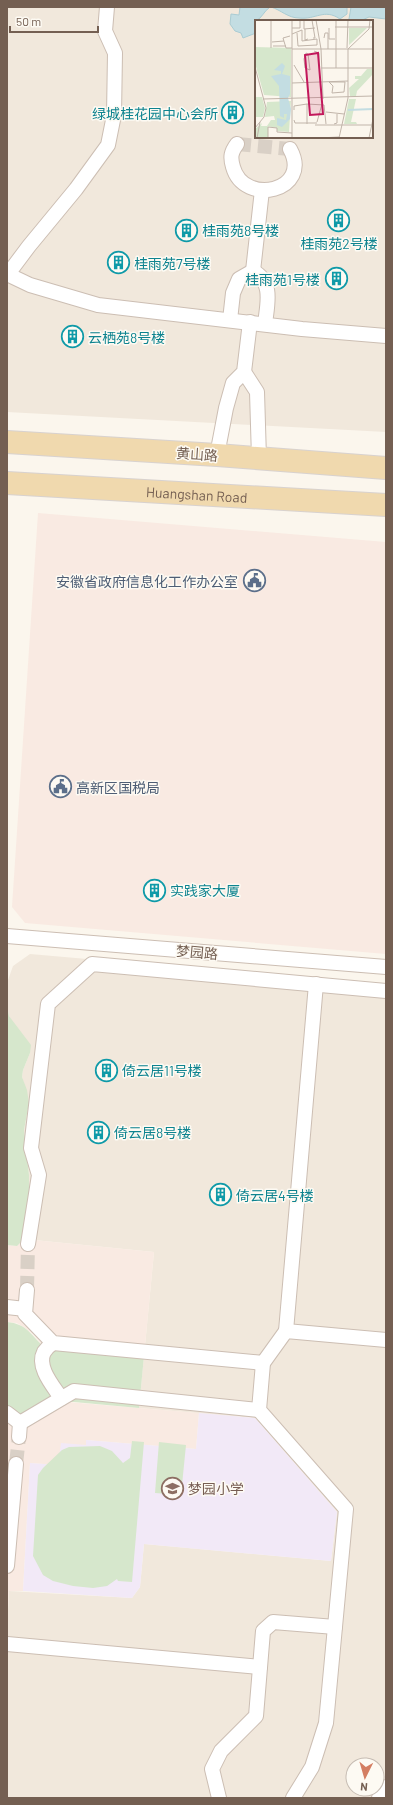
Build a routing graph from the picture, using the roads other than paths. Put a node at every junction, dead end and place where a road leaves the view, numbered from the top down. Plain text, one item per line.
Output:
1 (107, 7) edge
2 (237, 144) dead end
3 (290, 149) dead end
4 (262, 190) junction
5 (253, 272) junction
6 (8, 274) edge
7 (230, 320) junction
8 (250, 322) junction
9 (265, 324) junction
10 (386, 336) edge
11 (244, 372) junction
12 (7, 442) edge
13 (217, 455) junction
14 (260, 458) junction
15 (386, 468) edge
16 (7, 483) edge
17 (386, 505) edge
18 (7, 936) edge
19 (386, 967) edge
20 (316, 984) junction
21 (386, 991) edge
22 (28, 1244) tunnel mouth
23 (27, 1290) tunnel mouth
24 (7, 1307) edge
25 (24, 1309) junction
26 (286, 1332) junction
27 (386, 1340) edge
28 (53, 1342) junction
29 (264, 1363) junction
30 (61, 1398) junction
31 (259, 1410) junction
32 (7, 1413) edge
33 (16, 1464) tunnel mouth
34 (7, 1566) edge
35 (335, 1627) junction
36 (7, 1644) edge
37 (260, 1667) junction
38 (386, 1787) edge
39 (219, 1798) edge
40 (293, 1798) edge
41 (379, 1798) edge

1 - 6 street
2 - 4 street
3 - 4 street
4 - 5 street
5 - 7 street
5 - 9 street
6 - 7 street
7 - 8 street
8 - 9 street
8 - 11 street
9 - 10 street
11 - 13 street
11 - 14 street
12 - 13 main road, 黄山路
13 - 14 main road, 黄山路
14 - 15 main road, 黄山路
16 - 17 main road, Huangshan Road
18 - 19 street, 梦园路
20 - 21 street
20 - 22 street
20 - 26 street
23 - 25 street
24 - 25 street
25 - 28 street
26 - 27 street
26 - 29 street
28 - 29 street
28 - 30 street
29 - 31 street
30 - 31 street
30 - 32 street
31 - 35 street
33 - 34 street
35 - 37 street
35 - 40 street
36 - 37 street
37 - 39 street
38 - 41 street

